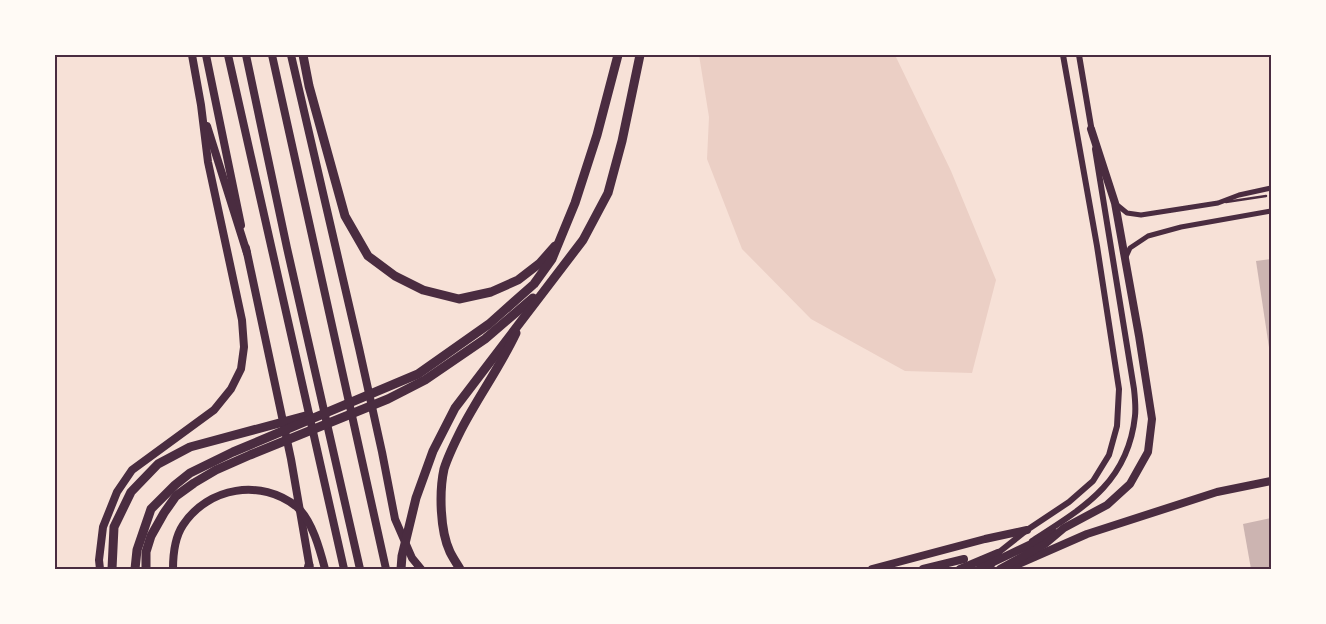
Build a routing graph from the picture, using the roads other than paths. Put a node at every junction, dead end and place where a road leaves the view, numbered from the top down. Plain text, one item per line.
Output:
1 (192, 55) edge
2 (206, 55) edge
3 (228, 55) edge
4 (246, 55) edge
5 (272, 55) edge
6 (291, 55) edge
7 (303, 55) edge
8 (618, 55) edge
9 (640, 55) edge
10 (1063, 55) edge
11 (1079, 55) edge
12 (200, 105) junction
13 (1091, 129) junction
14 (1271, 188) edge
15 (1266, 196) dead end
16 (575, 203) junction
17 (1115, 203) junction
18 (1218, 203) junction
19 (1271, 211) edge
20 (247, 254) junction
21 (1125, 259) junction
22 (547, 286) junction
23 (523, 317) junction
24 (421, 377) junction
25 (348, 404) junction
26 (1271, 481) edge
27 (1064, 528) junction
28 (1027, 530) junction
29 (998, 553) junction
30 (309, 568) edge
31 (100, 569) edge
32 (112, 569) edge
33 (135, 569) edge
34 (146, 569) edge
35 (172, 569) edge
36 (325, 569) edge
37 (344, 569) edge
38 (360, 569) edge
39 (386, 569) edge
40 (401, 569) edge
41 (421, 569) edge
42 (460, 569) edge
43 (872, 569) edge
44 (923, 569) edge
45 (936, 569) edge
46 (960, 569) edge
47 (979, 569) edge
48 (990, 569) edge
49 (1000, 569) edge
50 (1008, 569) edge

1 - 12 main road
2 - 20 main road
3 - 37 main road
4 - 38 main road
5 - 39 main road
6 - 41 main road
7 - 16 highway
8 - 16 highway
9 - 22 highway
10 - 28 street
11 - 13 street
12 - 20 main road
12 - 31 main road
13 - 17 main road
13 - 49 street
14 - 18 street
15 - 18 lane
16 - 24 highway
17 - 18 street
17 - 21 main road
19 - 21 street
20 - 30 main road
21 - 27 main road
22 - 23 highway
22 - 24 highway
23 - 40 highway
23 - 42 highway
24 - 25 highway
24 - 34 highway
25 - 32 highway
25 - 33 highway
26 - 50 main road
27 - 47 main road
27 - 49 main road
28 - 29 street
28 - 43 main road
29 - 46 main road
29 - 48 street
35 - 36 main road
44 - 45 main road

